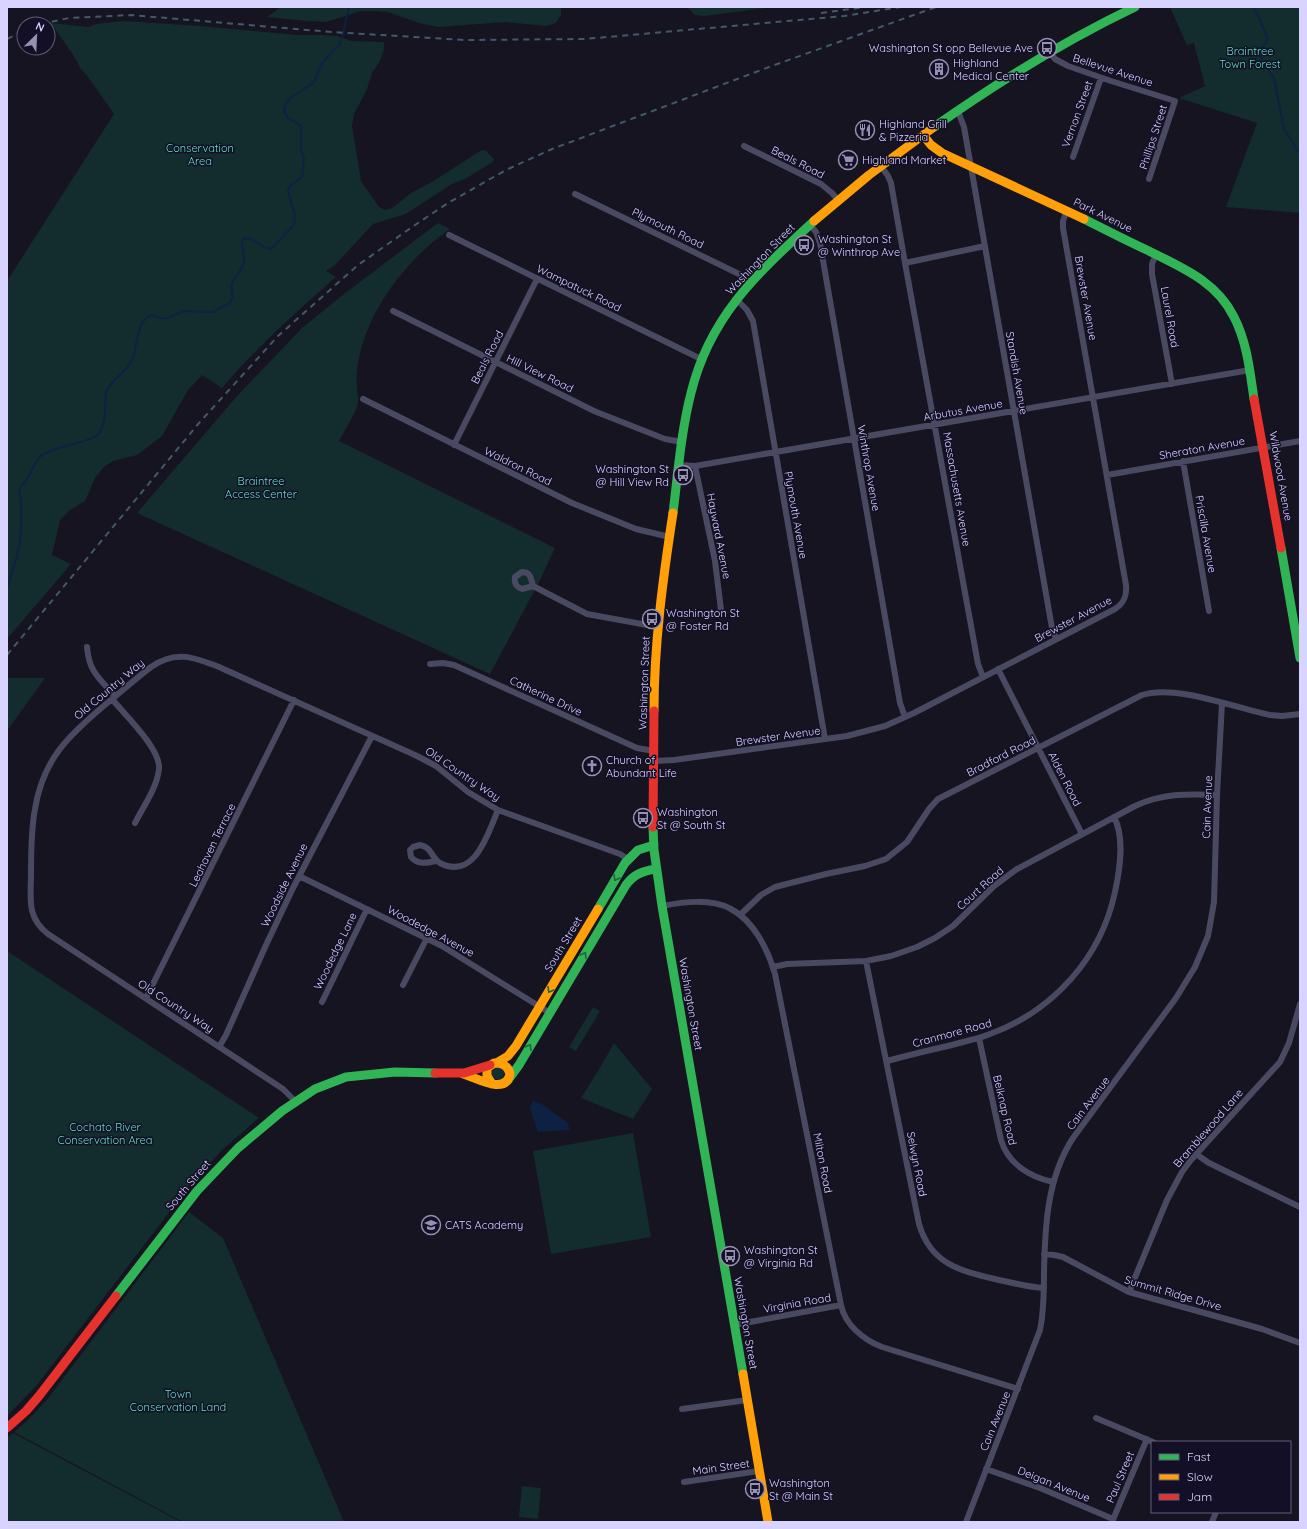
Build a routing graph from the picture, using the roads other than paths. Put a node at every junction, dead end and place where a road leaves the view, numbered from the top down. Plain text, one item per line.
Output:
1 (1135, 7) edge
2 (1049, 51) junction
3 (1101, 78) junction
4 (1175, 101) joint
5 (958, 111) junction
6 (923, 135) junction
7 (744, 146) dead end
8 (1073, 157) dead end
9 (881, 166) junction
10 (972, 167) junction
11 (1149, 179) dead end
12 (575, 194) dead end
13 (838, 200) junction
14 (1066, 210) junction
15 (810, 225) junction
16 (449, 235) dead end
17 (985, 246) junction
18 (1156, 254) junction
19 (905, 263) junction
20 (537, 279) junction
21 (750, 283) junction
22 (736, 299) junction
23 (393, 311) dead end
24 (1245, 346) joint
25 (701, 359) junction
26 (495, 362) junction
27 (1250, 370) junction
28 (1172, 384) junction
29 (1093, 398) junction
30 (363, 399) dead end
31 (1014, 411) junction
32 (934, 425) junction
33 (853, 439) junction
34 (1300, 441) edge
35 (682, 442) junction
36 (454, 445) junction
37 (1263, 447) junction
38 (775, 452) junction
39 (1183, 461) junction
40 (679, 465) junction
41 (695, 466) junction
42 (1106, 475) junction
43 (670, 536) junction
44 (533, 586) dead end
45 (721, 610) dead end
46 (1209, 611) dead end
47 (658, 627) junction
48 (1056, 639) junction
49 (87, 647) dead end
50 (1300, 658) edge
51 (430, 664) dead end
52 (998, 669) junction
53 (983, 677) junction
54 (114, 698) junction
55 (294, 700) junction
56 (1222, 703) junction
57 (1300, 714) edge
58 (905, 717) junction
59 (372, 736) junction
60 (825, 739) junction
61 (1038, 749) junction
62 (654, 751) junction
63 (654, 761) junction
64 (1217, 795) junction
65 (498, 810) junction
66 (1114, 817) junction
67 (135, 823) dead end
68 (1082, 834) junction
69 (654, 845) junction
70 (628, 859) junction
71 (436, 861) dead end
72 (656, 868) junction
73 (299, 876) junction
74 (662, 906) junction
75 (367, 909) junction
76 (740, 915) junction
77 (427, 938) junction
78 (866, 960) junction
79 (773, 967) junction
80 (403, 985) dead end
81 (146, 998) junction
82 (322, 1002) dead end
83 (1300, 1004) edge
84 (539, 1007) junction
85 (550, 1013) junction
86 (979, 1038) junction
87 (219, 1047) junction
88 (887, 1061) junction
89 (494, 1063) junction
90 (458, 1073) junction
91 (508, 1080) junction
92 (492, 1084) junction
93 (295, 1101) junction
94 (1196, 1154) junction
95 (1054, 1182) junction
96 (1300, 1207) edge
97 (1044, 1254) junction
98 (1044, 1288) junction
99 (1129, 1292) junction
100 (841, 1305) junction
101 (734, 1325) junction
102 (1300, 1343) edge
103 (1018, 1389) junction
104 (747, 1400) junction
105 (682, 1409) dead end
106 (1096, 1418) dead end
107 (7, 1428) edge
108 (1150, 1441) edge
109 (986, 1469) junction
110 (760, 1471) junction
111 (684, 1482) dead end
112 (1112, 1521) edge
113 (768, 1522) edge
114 (966, 1522) edge

1 - 2 main road, Washington Street
2 - 3 street, Bellevue Avenue
2 - 5 main road, Washington Street
3 - 4 street, Bellevue Avenue
3 - 8 street, Vernon Street
4 - 11 street, Phillips Street
5 - 6 main road, Washington Street
5 - 10 street, Standish Avenue
6 - 9 main road, Washington Street
6 - 10 main road, Park Avenue
7 - 13 street, Beals Road
9 - 13 main road, Washington Street
9 - 19 street, Massachusetts Avenue
10 - 14 main road, Park Avenue
10 - 17 street, Standish Avenue
12 - 21 street, Plymouth Road
13 - 15 main road, Washington Street
14 - 18 main road, Park Avenue
14 - 29 street, Brewster Avenue
15 - 21 main road, Washington Street
15 - 33 street, Winthrop Avenue
16 - 20 street, Wampatuck Road
17 - 19 street
17 - 31 street, Standish Avenue
18 - 24 main road, Park Avenue
18 - 28 street, Laurel Road
19 - 32 street, Massachusetts Avenue
20 - 25 street, Wampatuck Road
20 - 26 street, Beals Road
21 - 22 main road, Washington Street
22 - 25 main road, Washington Street
22 - 38 street, Plymouth Avenue
23 - 26 street, Hill View Road
24 - 27 main road, Wildwood Avenue
25 - 35 main road, Washington Street
26 - 35 street, Hill View Road
26 - 36 street, Beals Road
27 - 28 street, Arbutus Avenue
27 - 37 main road, Wildwood Avenue
28 - 29 street, Arbutus Avenue
29 - 31 street, Arbutus Avenue
29 - 42 street, Brewster Avenue
30 - 36 street, Waldron Road
31 - 32 street, Arbutus Avenue
31 - 48 street, Standish Avenue
32 - 33 street, Arbutus Avenue
32 - 53 street, Massachusetts Avenue
33 - 38 street, Arbutus Avenue
33 - 58 street, Winthrop Avenue
34 - 37 street, Sheraton Avenue
35 - 40 main road, Washington Street
36 - 43 street, Waldron Road
37 - 39 street, Sheraton Avenue
37 - 50 main road, Wildwood Avenue
38 - 41 street, Arbutus Avenue
38 - 60 street, Plymouth Avenue
39 - 42 street, Sheraton Avenue
39 - 46 street, Priscilla Avenue
40 - 41 street, Arbutus Avenue
40 - 43 main road, Washington Street
41 - 45 street, Hayward Avenue
42 - 48 street, Brewster Avenue
43 - 47 main road, Washington Street
44 - 47 street
47 - 62 main road, Washington Street
48 - 52 street, Brewster Avenue
49 - 54 street
51 - 62 street, Catherine Drive
52 - 53 street, Brewster Avenue
52 - 61 street, Alden Road
53 - 58 street, Brewster Avenue
54 - 55 street, Old Country Way
54 - 67 street
54 - 81 street, Old Country Way
55 - 59 street, Old Country Way
55 - 81 street, Leahaven Terrace
56 - 57 street, Bradford Road
56 - 61 street, Bradford Road
56 - 64 street, Cain Avenue
58 - 60 street, Brewster Avenue
59 - 65 street, Old Country Way
59 - 73 street, Woodside Avenue
60 - 63 street, Brewster Avenue
61 - 68 street, Alden Road
61 - 76 street, Bradford Road
62 - 63 main road, Washington Street
63 - 69 main road, Washington Street
64 - 66 street, Court Road
64 - 95 street, Cain Avenue
65 - 70 street, Old Country Way
65 - 71 street
66 - 68 street, Court Road
66 - 86 street, Cranmore Road
68 - 78 street, Court Road
69 - 70 main road, South Street
69 - 72 main road, Washington Street
70 -> 84 main road, South Street
72 - 74 main road, Washington Street
85 -> 72 main road
73 - 75 street, Woodedge Avenue
73 - 87 street, Woodside Avenue
74 - 76 street, Milton Road
74 - 101 main road, Washington Street
75 - 77 street, Woodedge Avenue
75 - 82 street, Woodedge Lane
76 - 79 street, Milton Road
77 - 80 street
77 - 84 street, Woodedge Avenue
78 - 79 street, Court Road
78 - 88 street, Selwyn Road
79 - 100 street, Milton Road
81 - 87 street, Old Country Way
83 - 94 street, Bramblewood Lane
84 - 85 street, Woodedge Avenue
84 - 89 main road, South Street
91 -> 85 main road
86 - 88 street, Cranmore Road
86 - 95 street, Belknap Road
87 - 93 street, Old Country Way
88 - 98 street, Selwyn Road
89 - 90 main road, South Street
89 - 91 main road
89 - 92 main road
90 - 92 main road, South Street
90 - 93 main road, South Street
91 - 92 main road
93 - 107 main road, South Street
94 - 96 street
94 - 99 street, Bramblewood Lane
95 - 97 street, Cain Avenue
97 - 98 street, Cain Avenue
97 - 99 street, Summit Ridge Drive
98 - 103 street, Cain Avenue
99 - 102 street, Summit Ridge Drive
100 - 101 street, Virginia Road
100 - 103 street, Milton Road
101 - 104 main road, Washington Street
103 - 109 street, Cain Avenue
104 - 105 street
104 - 110 main road, Washington Street
106 - 108 street
108 - 112 street, Paul Street
109 - 112 street, Deigan Avenue
109 - 114 street, Cain Avenue
110 - 111 street, Main Street
110 - 113 main road, Washington Street

